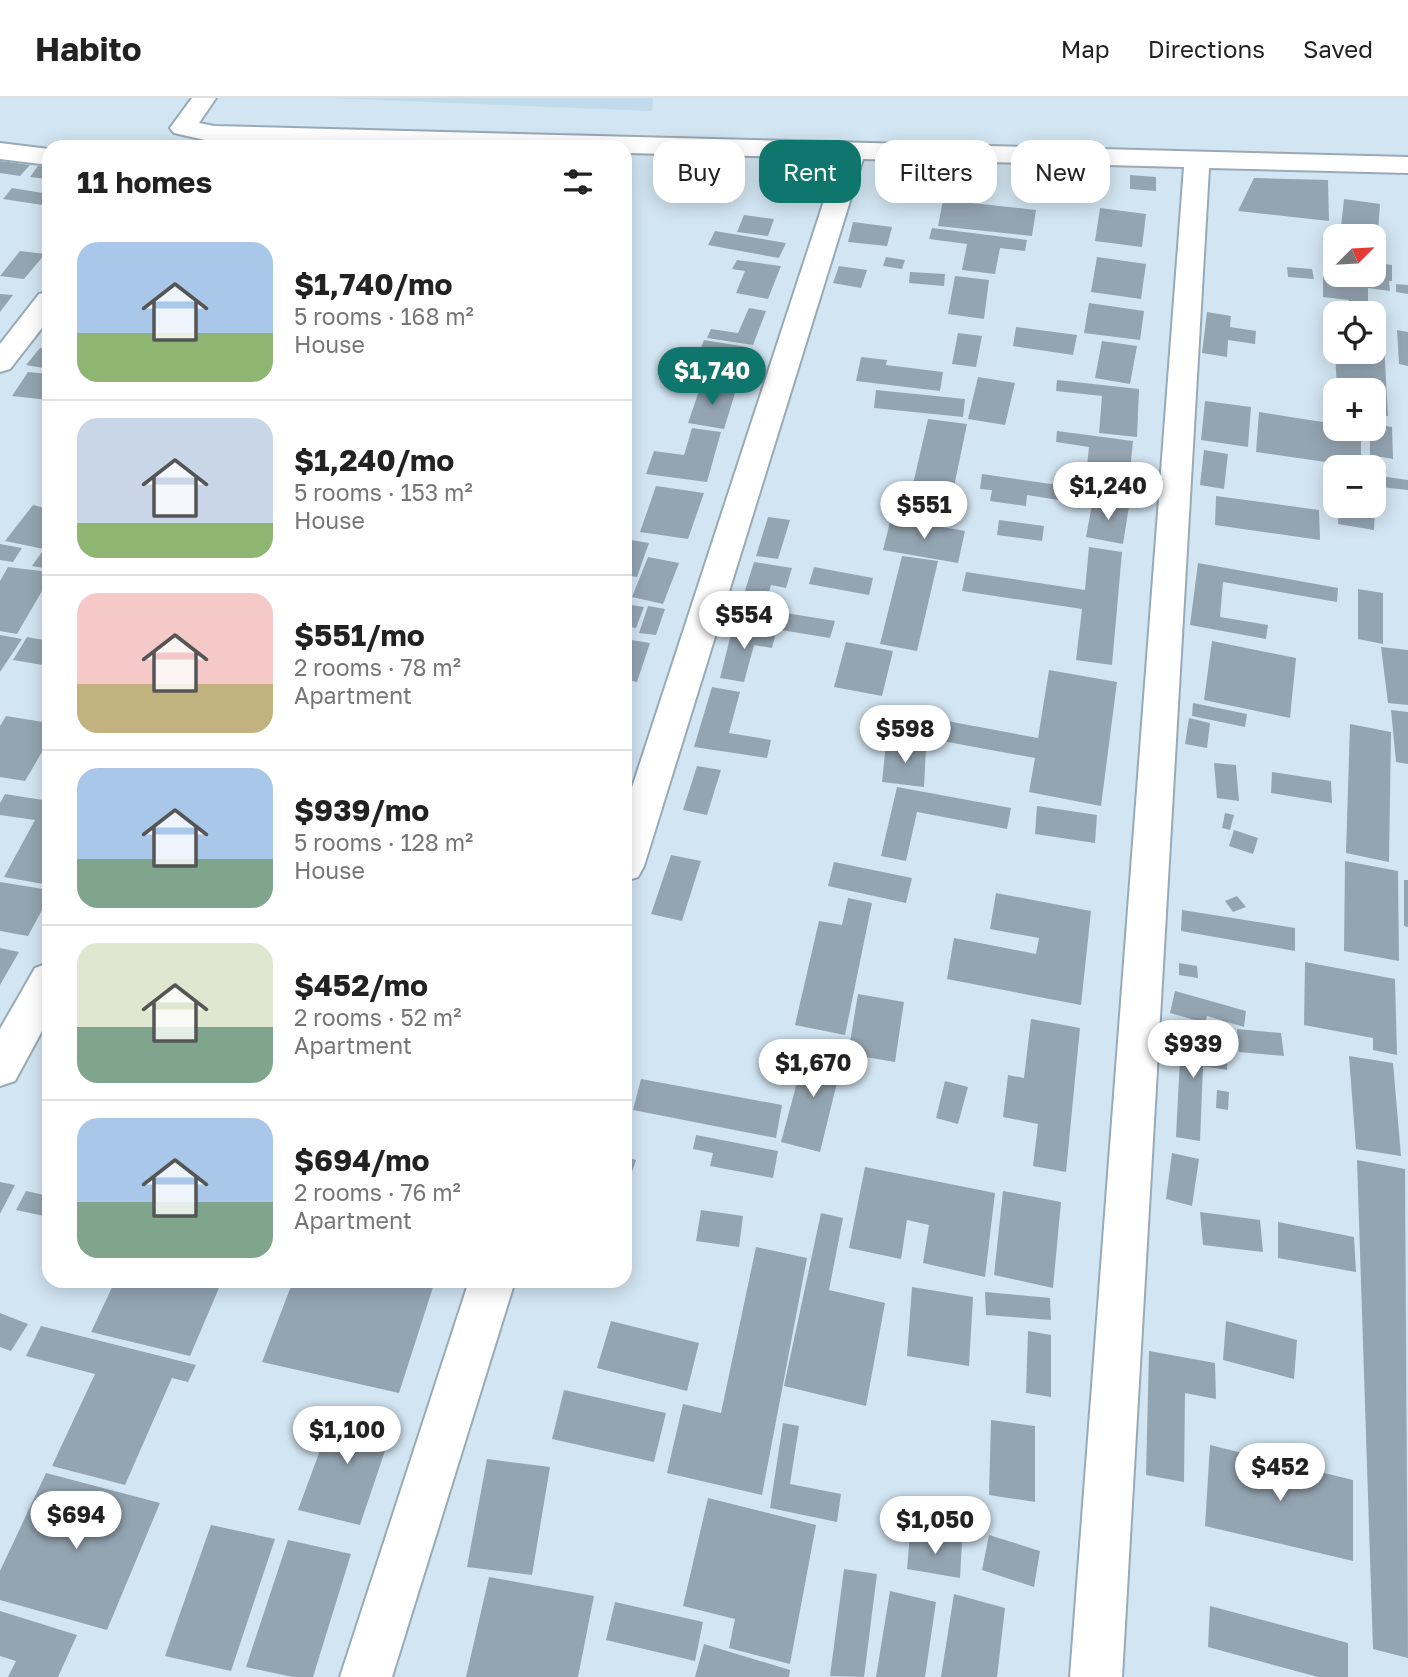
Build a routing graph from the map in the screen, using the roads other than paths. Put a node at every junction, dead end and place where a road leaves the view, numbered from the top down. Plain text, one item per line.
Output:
1 (204, 98) edge
2 (176, 138) edge
3 (388, 140) edge
4 (632, 146) edge
5 (759, 148) edge
6 (861, 150) edge
7 (0, 151) edge
8 (42, 156) edge
9 (1197, 160) junction
10 (1408, 165) edge
11 (836, 203) edge
12 (42, 309) edge
13 (0, 363) edge
14 (632, 844) edge
15 (42, 993) edge
16 (0, 1068) edge
17 (490, 1288) edge
18 (366, 1677) edge
19 (1096, 1677) edge

1 - 2 street
2 - 3 street
4 - 5 street
6 - 9 street
7 - 8 street
9 - 10 street
9 - 19 street
11 - 14 street
12 - 13 street
15 - 16 street
17 - 18 street

